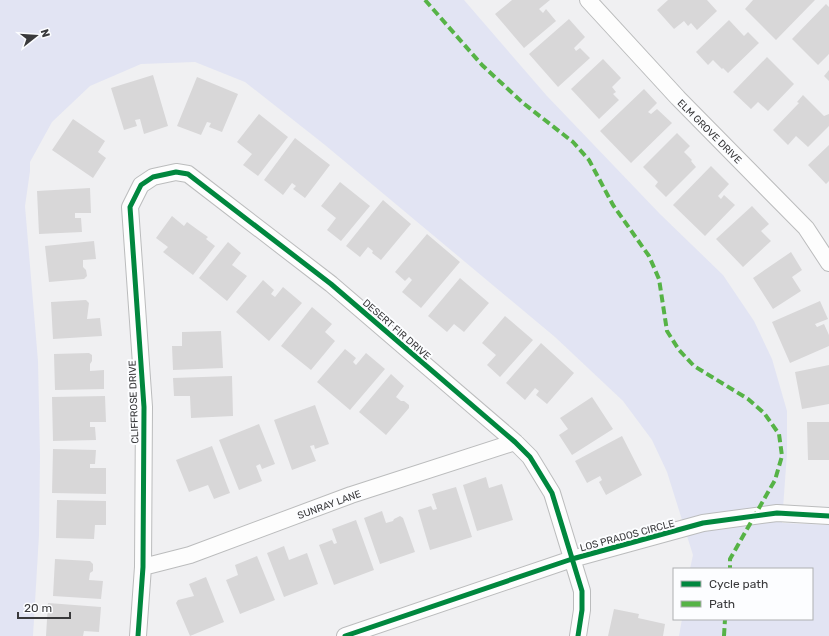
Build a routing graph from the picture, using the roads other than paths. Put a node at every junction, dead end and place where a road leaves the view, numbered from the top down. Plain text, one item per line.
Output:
1 (588, 0) edge
2 (153, 177) joint
3 (829, 263) edge
4 (515, 442) junction
5 (829, 516) edge
6 (572, 559) junction
7 (143, 567) junction
8 (138, 636) edge
9 (345, 636) edge
10 (578, 636) edge

1 - 3 street, ELM GROVE DRIVE
2 - 4 street, DESERT FIR DRIVE
2 - 7 street, CLIFFROSE DRIVE
4 - 6 street, DESERT FIR DRIVE
4 - 7 street, SUNRAY LANE
5 - 6 street, LOS PRADOS CIRCLE
6 - 9 street, LOS PRADOS CIRCLE
6 - 10 street, DESERT FIR DRIVE
7 - 8 street, CLIFFROSE DRIVE

